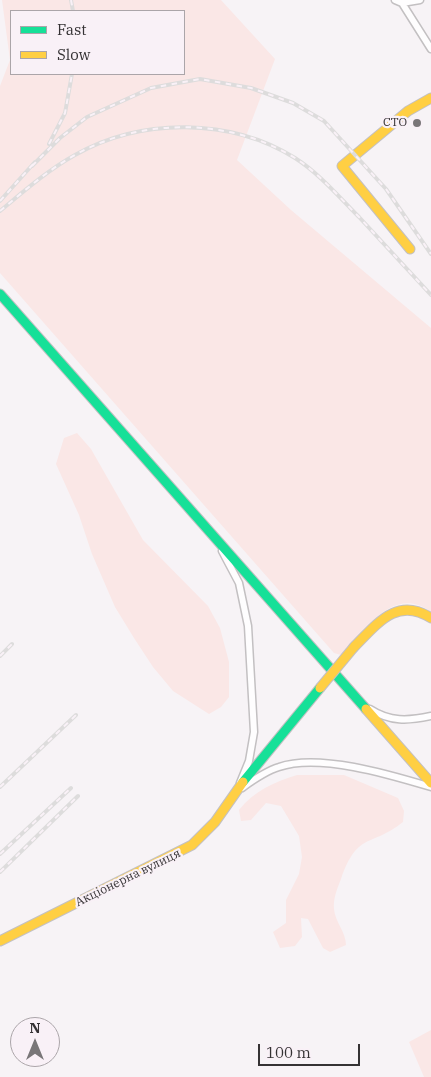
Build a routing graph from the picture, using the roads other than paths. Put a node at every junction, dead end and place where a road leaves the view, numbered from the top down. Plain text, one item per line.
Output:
1 (420, 0) edge
2 (398, 1) edge
3 (431, 49) edge
4 (431, 98) edge
5 (410, 249) dead end
6 (0, 294) edge
7 (210, 532) junction
8 (431, 618) edge
9 (364, 706) junction
10 (431, 716) edge
11 (431, 783) edge
12 (431, 787) edge
13 (236, 791) junction
14 (0, 941) edge

1 - 2 street
2 - 3 street
4 - 5 street
6 - 7 street
7 - 9 street
7 - 13 street
8 - 13 street, Акціонерна вулиця, bridge
9 - 10 street
9 - 11 street
12 - 13 street
13 - 14 street, Акціонерна вулиця

